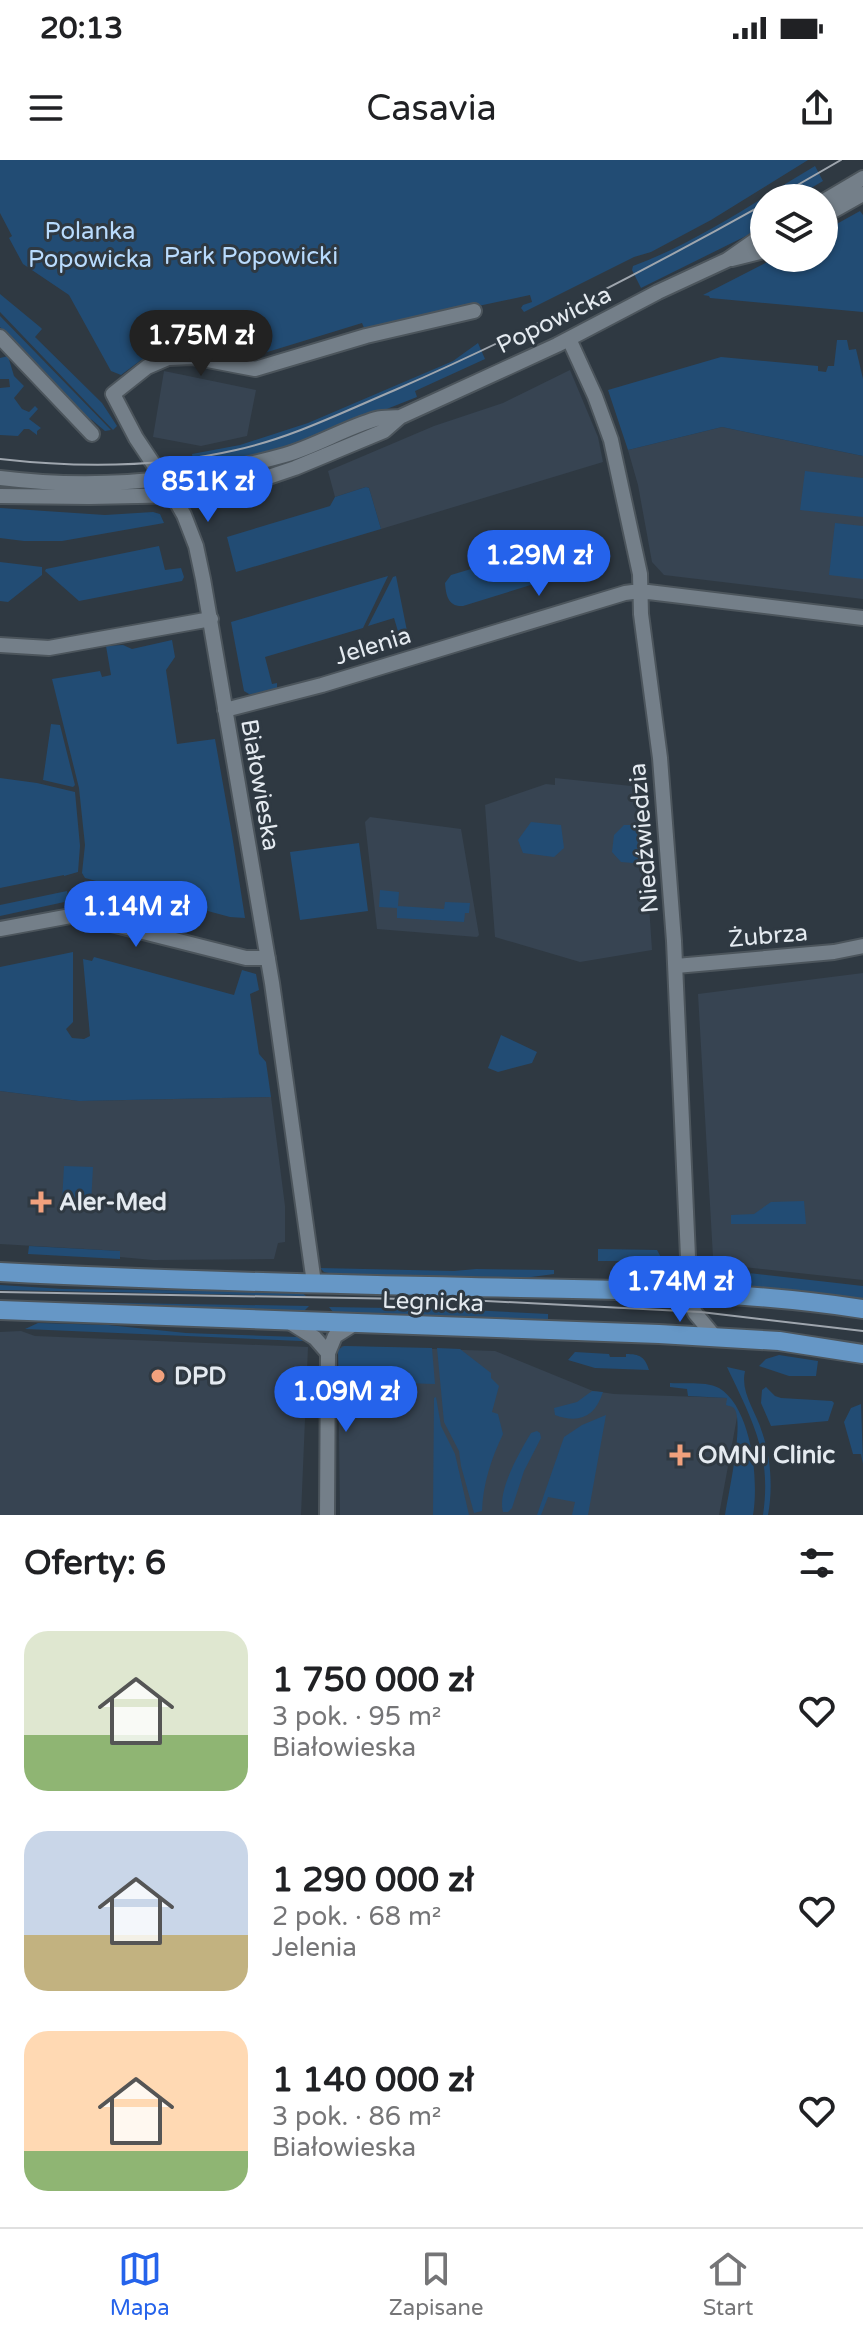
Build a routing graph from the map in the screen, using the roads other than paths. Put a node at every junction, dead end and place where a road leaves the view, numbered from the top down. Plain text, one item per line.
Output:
1 (863, 178) edge
2 (838, 193) edge
3 (863, 194) edge
4 (838, 208) edge
5 (750, 244) edge
6 (750, 254) edge
7 (727, 260) junction
8 (474, 311) dead end
9 (0, 337) edge
10 (569, 339) junction
11 (400, 417) junction
12 (92, 434) dead end
13 (0, 478) edge
14 (164, 480) junction
15 (173, 495) junction
16 (0, 496) edge
17 (640, 591) junction
18 (863, 618) edge
19 (211, 619) junction
20 (0, 645) edge
21 (225, 710) junction
22 (0, 929) edge
23 (863, 946) edge
24 (268, 958) junction
25 (676, 966) junction
26 (0, 1272) edge
27 (314, 1283) junction
28 (690, 1292) junction
29 (863, 1309) edge
30 (0, 1310) edge
31 (287, 1320) junction
32 (356, 1323) junction
33 (715, 1337) junction
34 (328, 1353) junction
35 (863, 1354) edge
36 (327, 1515) edge

1 - 2 street
3 - 4 street
5 - 7 street, Popowicka
6 - 7 street, Popowicka
7 - 10 street, Popowicka
8 - 14 street, Białowieska
9 - 12 street
10 - 11 street, Popowicka
10 - 17 street, Niedźwiedzia
11 - 14 street, Popowicka
11 - 15 street, Popowicka
13 - 14 street, Popowicka
14 - 15 street, Białowieska
15 - 16 street, Popowicka
15 - 19 street, Białowieska
17 - 18 street, Jelenia
17 - 21 street, Jelenia
17 - 25 street, Niedźwiedzia
19 - 20 street
19 - 21 street, Białowieska
21 - 24 street, Białowieska
22 - 24 street
23 - 25 street, Żubrza
24 - 27 street, Białowieska
25 - 28 street, Niedźwiedzia
26 - 27 main road, Legnicka
27 - 28 main road, Legnicka
28 - 29 main road, Legnicka
28 - 33 street, Niedźwiedzia
30 - 31 main road, Legnicka
31 - 32 main road, Legnicka
31 - 34 street
32 - 33 main road, Legnicka
32 - 34 street
33 - 35 main road, Legnicka
34 - 36 street

